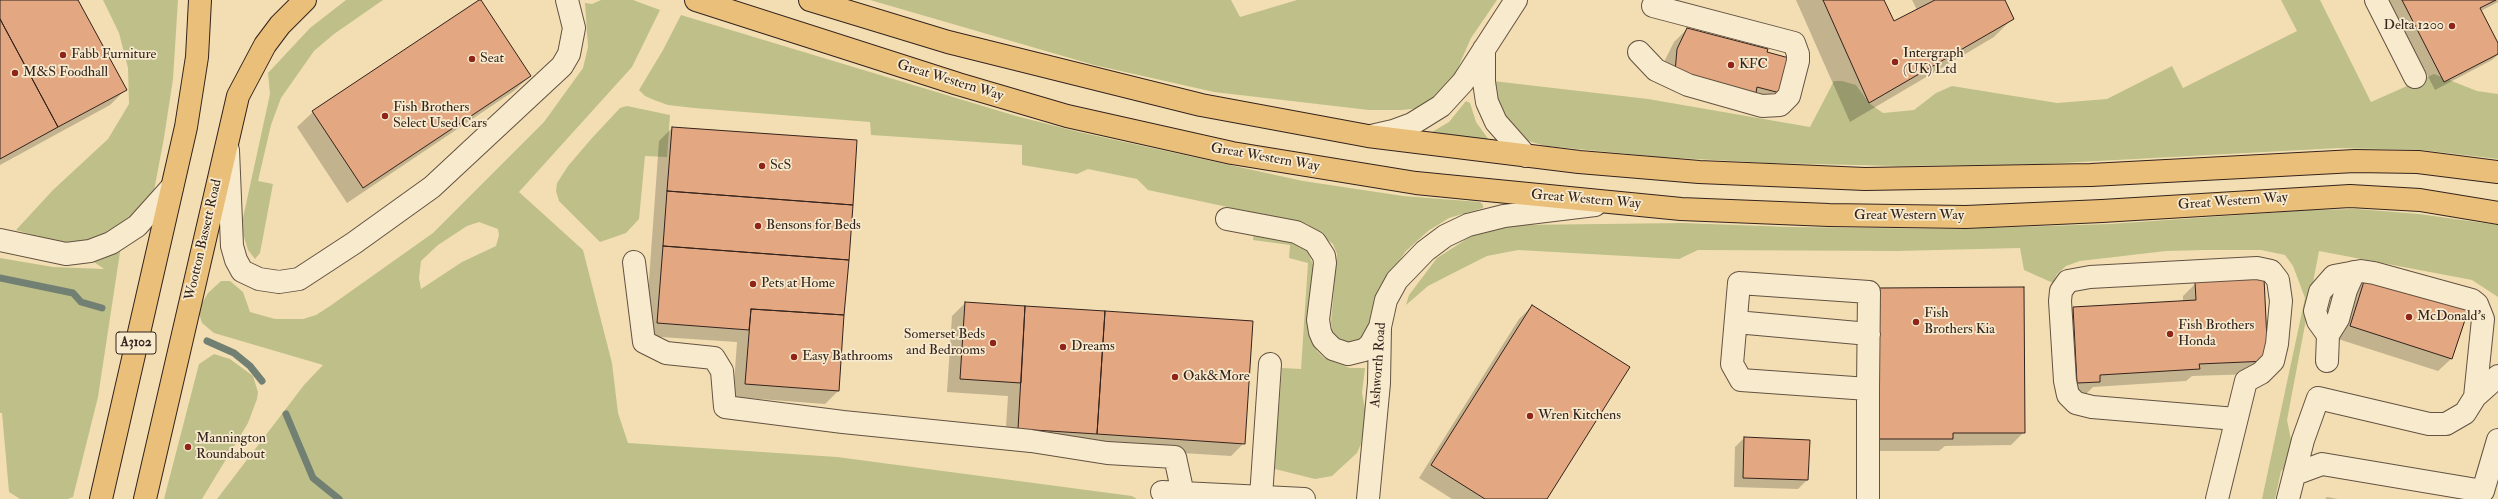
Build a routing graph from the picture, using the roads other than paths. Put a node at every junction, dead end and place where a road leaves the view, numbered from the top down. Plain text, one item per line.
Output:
1 (200, 0) edge
2 (305, 0) edge
3 (567, 0) edge
4 (696, 0) edge
5 (810, 0) edge
6 (1516, 0) edge
7 (2376, 0) edge
8 (1653, 6) dead end
9 (1484, 49) junction
10 (1639, 52) dead end
11 (2415, 77) dead end
12 (227, 134) junction
13 (1368, 136) junction
14 (1526, 156) junction
15 (2498, 172) edge
16 (172, 187) junction
17 (1613, 203) junction
18 (2498, 213) edge
19 (1227, 219) dead end
20 (0, 240) edge
21 (634, 262) dead end
22 (1736, 322) junction
23 (1380, 327) junction
24 (1869, 334) junction
25 (2327, 361) dead end
26 (1270, 364) dead end
27 (2498, 376) edge
28 (1868, 389) junction
29 (2475, 396) junction
30 (2236, 419) junction
31 (2498, 440) edge
32 (2296, 469) junction
33 (1261, 498) junction
34 (101, 499) edge
35 (145, 499) edge
36 (1304, 499) edge
37 (1368, 499) edge
38 (1868, 499) edge
39 (2217, 499) edge
40 (2288, 499) edge

1 - 16 main road, A3102
2 - 12 main road, Wootton Bassett Road
3 - 12 street
4 - 17 main road, Great Western Way
5 - 13 main road
6 - 9 street
7 - 11 street
8 - 10 street
9 - 13 street
9 - 14 street
12 - 35 main road, Wootton Bassett Road
13 - 14 main road
14 - 15 main road
16 - 20 street
16 - 34 main road, A3102
17 - 18 main road, Great Western Way
17 - 23 street, Ashworth Road
19 - 23 street
21 - 33 street
22 - 24 street
22 - 24 street
22 - 28 street
23 - 37 street, Ashworth Road
24 - 28 street
25 - 29 street
26 - 33 street
27 - 29 street
28 - 38 street
29 - 32 street
30 - 30 street
30 - 39 street
31 - 32 street
32 - 40 street
33 - 36 street

